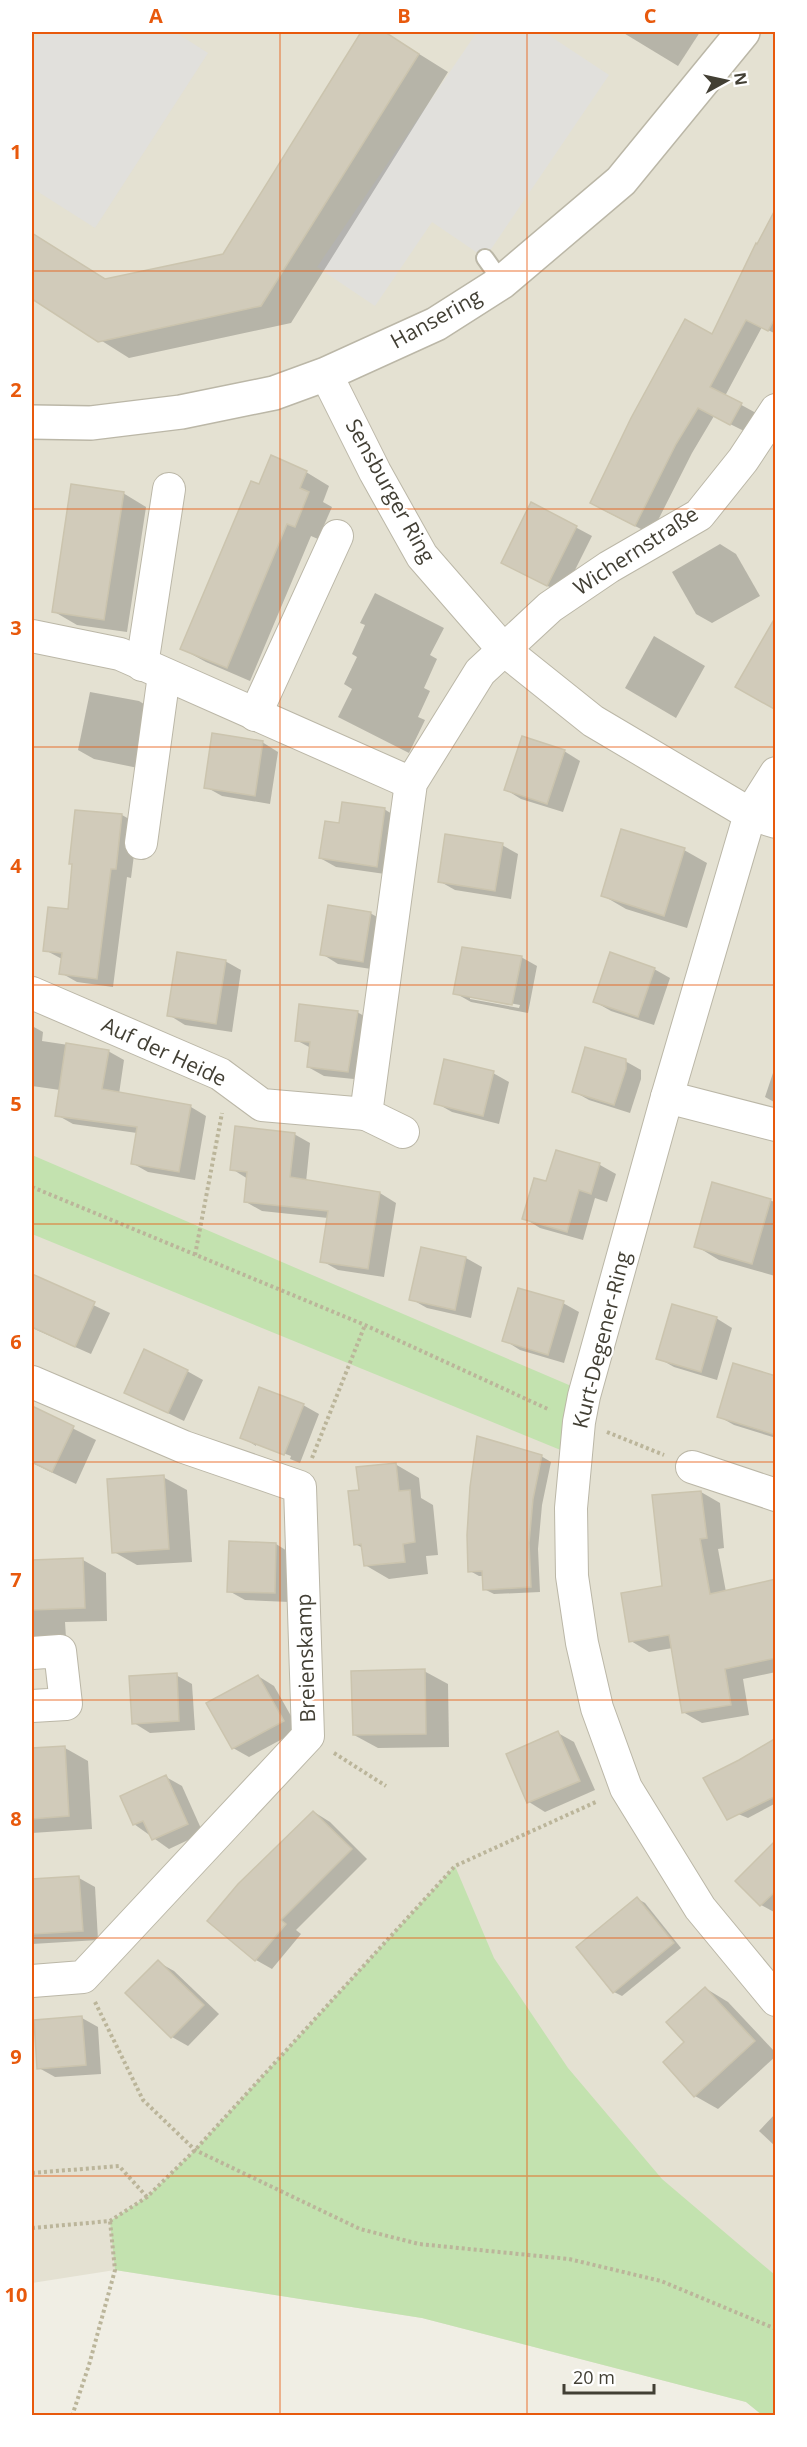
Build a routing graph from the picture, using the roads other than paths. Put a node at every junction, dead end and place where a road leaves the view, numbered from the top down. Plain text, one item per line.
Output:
1 (743, 32) edge
2 (326, 374) junction
3 (776, 410) edge
4 (32, 422) edge
5 (168, 489) dead end
6 (337, 536) dead end
7 (32, 636) edge
8 (503, 649) junction
9 (153, 670) junction
10 (255, 715) junction
11 (776, 773) edge
12 (411, 783) junction
13 (763, 818) edge
14 (141, 843) dead end
15 (32, 993) edge
16 (667, 1097) junction
17 (366, 1114) junction
18 (776, 1125) edge
19 (403, 1132) dead end
20 (32, 1382) edge
21 (692, 1467) road end
22 (776, 1495) edge
23 (32, 1653) edge
24 (32, 1706) edge
25 (32, 1981) edge
26 (776, 2000) edge

1 - 2 street, Hansering
2 - 4 street, Hansering
2 - 8 street, Sensburger Ring
3 - 8 street, Wichernstraße
5 - 9 street
6 - 10 street
7 - 9 street
8 - 12 street
8 - 13 street, Sensburger Ring
9 - 10 street
9 - 14 street
10 - 12 street
11 - 13 street
12 - 17 street
13 - 16 street, Kurt-Degener-Ring
15 - 17 street, Auf der Heide
16 - 18 street
16 - 26 street, Kurt-Degener-Ring
17 - 19 street, Auf der Heide
20 - 25 street, Breienskamp
21 - 22 street
23 - 24 street

